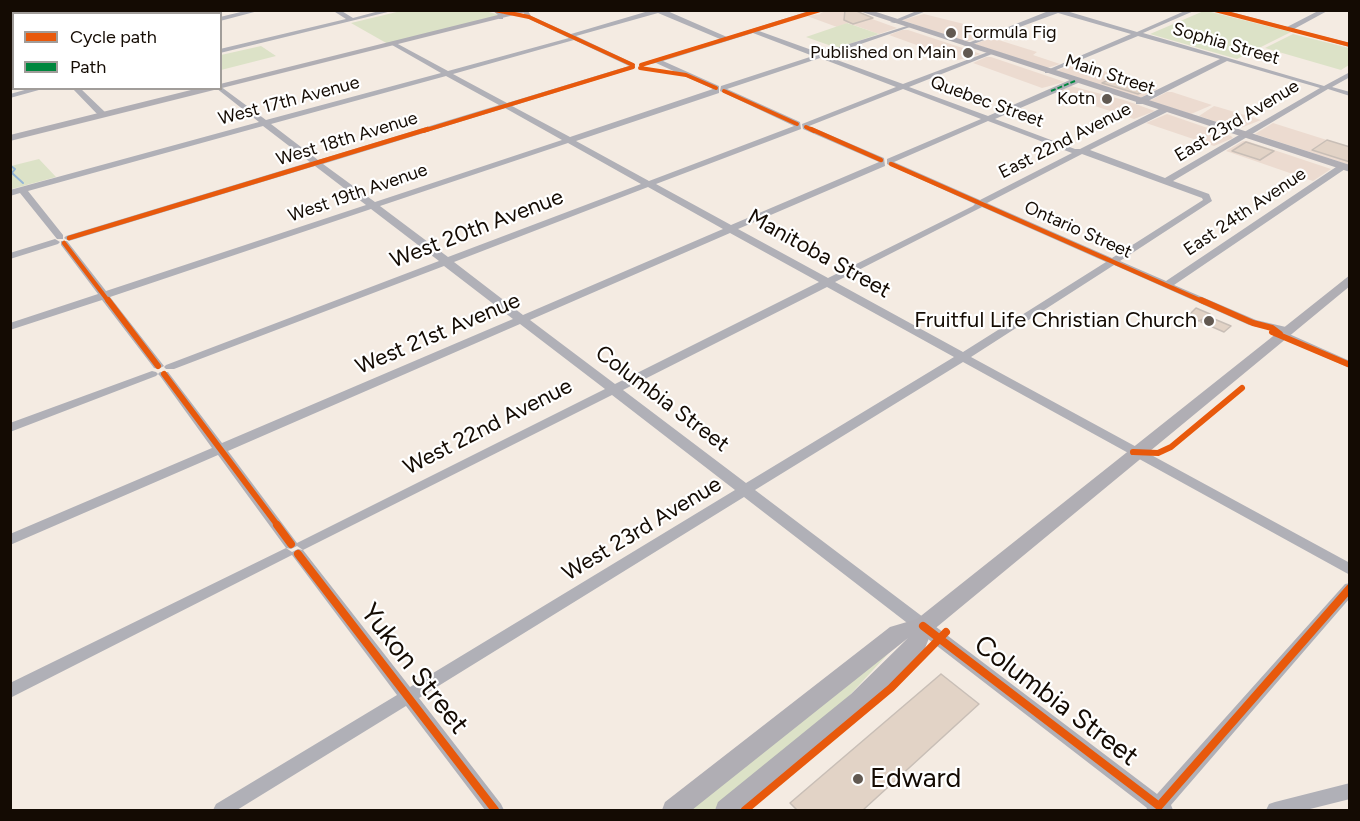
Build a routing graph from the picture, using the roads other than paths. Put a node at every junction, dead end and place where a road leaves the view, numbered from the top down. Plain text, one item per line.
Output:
1 (259, 10) edge
2 (335, 10) edge
3 (393, 10) edge
4 (820, 10) edge
5 (860, 10) edge
6 (927, 10) edge
7 (1193, 10) edge
8 (1215, 10) edge
9 (1326, 10) edge
10 (658, 11) edge
11 (1057, 11) edge
12 (498, 13) edge
13 (528, 13) edge
14 (222, 19) edge
15 (352, 20) junction
16 (893, 21) junction
17 (908, 26) junction
18 (1288, 29) junction
19 (754, 31) junction
20 (1138, 34) junction
21 (572, 37) junction
22 (728, 39) junction
23 (394, 44) junction
24 (966, 45) junction
25 (1350, 45) edge
26 (222, 51) edge
27 (990, 53) junction
28 (820, 56) junction
29 (1226, 59) junction
30 (656, 60) junction
31 (637, 66) junction
32 (447, 72) junction
33 (1047, 72) junction
34 (1350, 74) edge
35 (686, 75) junction
36 (1075, 81) junction
37 (222, 86) edge
38 (902, 87) junction
39 (1326, 87) junction
40 (35, 90) edge
41 (77, 90) edge
42 (208, 90) edge
43 (720, 90) junction
44 (1350, 94) edge
45 (10, 96) edge
46 (1139, 102) junction
47 (506, 106) junction
48 (1164, 110) junction
49 (103, 115) junction
50 (988, 118) junction
51 (266, 122) junction
52 (802, 126) junction
53 (1244, 136) junction
54 (10, 138) edge
55 (569, 140) junction
56 (1080, 151) junction
57 (886, 162) junction
58 (319, 163) junction
59 (1346, 168) edge
60 (1166, 181) junction
61 (649, 184) junction
62 (22, 189) junction
63 (10, 193) edge
64 (981, 204) junction
65 (374, 206) junction
66 (731, 229) junction
67 (62, 240) junction
68 (10, 256) edge
69 (446, 262) junction
70 (1114, 262) junction
71 (1350, 279) edge
72 (827, 283) junction
73 (1167, 285) junction
74 (105, 296) junction
75 (521, 320) junction
76 (1253, 323) junction
77 (10, 327) edge
78 (1280, 335) junction
79 (963, 357) junction
80 (1350, 364) edge
81 (161, 370) junction
82 (614, 390) junction
83 (10, 428) edge
84 (221, 450) junction
85 (1134, 452) junction
86 (746, 490) junction
87 (10, 540) edge
88 (295, 549) junction
89 (1350, 570) edge
90 (1350, 588) edge
91 (923, 626) junction
92 (10, 691) edge
93 (409, 697) junction
94 (1350, 791) edge
95 (1159, 809) edge
96 (222, 810) edge
97 (495, 810) edge
98 (674, 810) edge
99 (727, 810) edge
100 (1275, 810) edge

1 - 14 street
2 - 15 street
3 - 15 street
4 - 19 street, West 18th Avenue
5 - 16 main road, Main Street
6 - 16 street
7 - 20 street
8 - 18 street
9 - 18 street
10 - 21 street, West 17th Avenue
10 - 22 street
11 - 20 street, Sophia Street
11 - 24 street
12 - 13 main road
12 - 23 main road
13 - 21 street, Ontario Street
15 - 26 street
16 - 17 main road, Main Street
17 - 24 main road, Main Street
17 - 28 street, West 19th Avenue
18 - 25 street
19 - 22 street, West 18th Avenue
19 - 28 street, Quebec Street
20 - 29 street, Sophia Street
20 - 33 street
21 - 31 street, Ontario Street
21 - 32 street, West 17th Avenue
22 - 30 street, West 18th Avenue
23 - 32 street, Manitoba Street
23 - 37 main road
24 - 27 main road, Main Street
27 - 33 main road, Main Street
27 - 38 street, West 20th Avenue
28 - 38 street, Quebec Street
28 - 43 street, West 19th Avenue
29 - 39 street, Sophia Street
29 - 46 street, East 22nd Avenue
30 - 31 street, West 18th Avenue
30 - 35 street, Ontario Street
31 - 35 street, Ontario Street
31 - 47 street, West 18th Avenue
32 - 47 street, Manitoba Street
32 - 51 street, West 17th Avenue
33 - 36 main road, Main Street
34 - 39 street, East 23rd Avenue
35 - 43 street, Ontario Street
36 - 46 main road, Main Street
36 - 50 street, West 21st Avenue
37 - 51 street, Columbia Street
38 - 50 street, Quebec Street
38 - 52 street, West 20th Avenue
39 - 44 street, Sophia Street
39 - 53 street, East 23rd Avenue
40 - 45 street
41 - 49 street
42 - 49 main road
43 - 52 street, Ontario Street
43 - 55 street, West 19th Avenue
46 - 48 main road, Main Street
47 - 55 street, Manitoba Street
47 - 58 street, West 18th Avenue
48 - 53 main road, Main Street
48 - 56 street, East 22nd Avenue
49 - 54 main road
50 - 56 street, Quebec Street
50 - 57 street, West 21st Avenue
51 - 58 street, Columbia Street
51 - 62 street, West 17th Avenue
52 - 57 street, Ontario Street
52 - 61 street, West 20th Avenue
53 - 59 main road, Main Street
53 - 60 street, East 23rd Avenue
55 - 61 street, Manitoba Street
55 - 65 street, West 19th Avenue
56 - 60 street, Quebec Street
56 - 64 street, East 22nd Avenue
57 - 64 street, Ontario Street
57 - 66 street, West 21st Avenue
58 - 65 street, Columbia Street
58 - 67 street, West 18th Avenue
59 - 73 street, East 24th Avenue
60 - 70 street, Quebec Street
61 - 66 street, Manitoba Street
61 - 69 street, West 20th Avenue
62 - 63 street, West 17th Avenue
62 - 67 street, Yukon Street
64 - 70 street, Ontario Street
64 - 72 street, West 22nd Avenue
65 - 69 street, Columbia Street
65 - 74 street, West 19th Avenue
66 - 72 street, Manitoba Street
66 - 75 street, West 21st Avenue
67 - 68 street, West 18th Avenue
67 - 74 street, Yukon Street
69 - 75 street, Columbia Street
69 - 81 street, West 20th Avenue
70 - 73 street, Ontario Street
70 - 79 street, West 23rd Avenue
71 - 78 main road
72 - 79 street, Manitoba Street
72 - 82 street, West 22nd Avenue
73 - 76 street, Ontario Street
74 - 77 street, West 19th Avenue
74 - 81 street, Yukon Street
75 - 82 street, Columbia Street
75 - 84 street, West 21st Avenue
76 - 78 street, Ontario Street
76 - 78 street, Ontario Street
78 - 80 street, Ontario Street
78 - 85 main road
79 - 85 street, Manitoba Street
79 - 86 street, West 23rd Avenue
81 - 83 street, West 20th Avenue
81 - 84 street, Yukon Street
82 - 86 street, Columbia Street
82 - 88 street, West 22nd Avenue
84 - 87 street, West 21st Avenue
84 - 88 street, Yukon Street
85 - 89 street, Manitoba Street
85 - 91 main road
86 - 91 street, Columbia Street
86 - 93 street, West 23rd Avenue
88 - 92 street, West 22nd Avenue
88 - 93 street, Yukon Street
90 - 95 street
91 - 95 street, Columbia Street
91 - 98 main road
91 - 99 main road
93 - 96 street, West 23rd Avenue
93 - 97 street, Yukon Street
94 - 100 street

